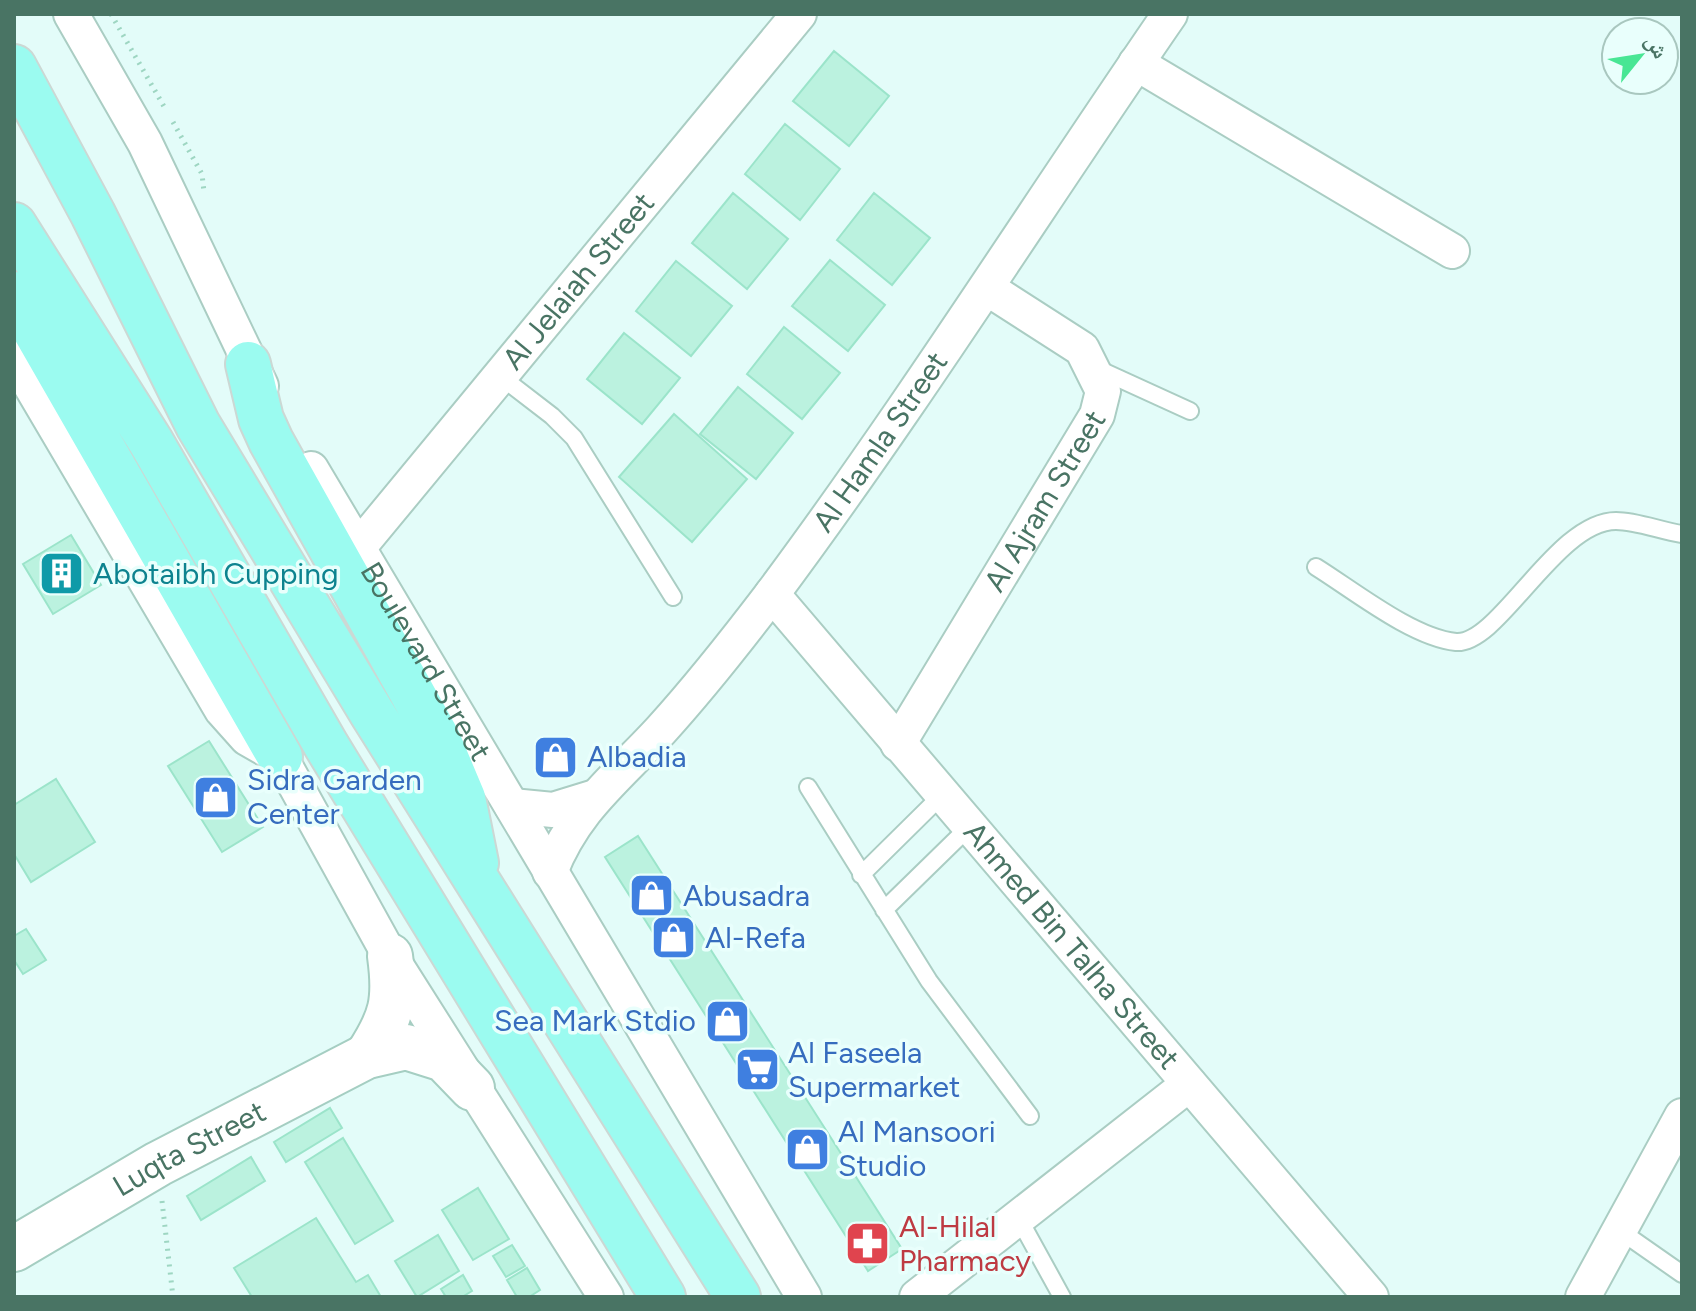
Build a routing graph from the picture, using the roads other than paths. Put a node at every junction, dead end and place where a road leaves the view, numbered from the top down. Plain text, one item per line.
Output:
1 (71, 14) edge
2 (799, 14) edge
3 (1170, 14) edge
4 (1136, 63) junction
5 (14, 67) edge
6 (14, 225) edge
7 (1452, 251) dead end
8 (987, 288) junction
9 (14, 294) edge
10 (14, 357) edge
11 (248, 364) junction
12 (1093, 367) junction
13 (500, 376) junction
14 (1190, 411) dead end
15 (1682, 534) edge
16 (358, 548) junction
17 (1316, 567) dead end
18 (772, 594) junction
19 (673, 597) dead end
20 (898, 744) junction
21 (280, 757) junction
22 (808, 787) dead end
23 (942, 795) junction
24 (592, 798) junction
25 (512, 806) junction
26 (969, 827) junction
27 (550, 872) junction
28 (861, 875) junction
29 (477, 881) junction
30 (884, 910) junction
31 (390, 956) junction
32 (367, 1056) junction
33 (1189, 1084) junction
34 (472, 1088) junction
35 (1030, 1116) dead end
36 (1682, 1116) edge
37 (1018, 1217) junction
38 (1619, 1230) junction
39 (14, 1249) edge
40 (1682, 1274) edge
41 (606, 1297) edge
42 (663, 1297) edge
43 (738, 1297) edge
44 (804, 1297) edge
45 (917, 1297) edge
46 (1062, 1297) edge
47 (1371, 1297) edge
48 (1583, 1297) edge

1 - 11 street, Boulevard Street
2 - 13 street, Al Jelaiah Street
3 - 4 street, Al Hamla Street
4 - 7 street
4 - 8 street, Al Hamla Street
5 - 29 main road
6 - 42 main road
8 - 12 street, Al Ajram Street
8 - 18 street, Al Hamla Street
9 - 21 main road
10 - 21 street
11 - 16 street, Boulevard Street
11 - 29 main road
12 - 14 lane
12 - 20 street, Al Ajram Street
13 - 16 street, Al Jelaiah Street
13 - 19 lane
15 - 17 lane
16 - 25 street, Boulevard Street
18 - 20 street, Ahmed Bin Talha Street
18 - 24 street, Al Hamla Street
20 - 23 street, Ahmed Bin Talha Street
21 - 31 street
22 - 28 lane
23 - 26 street, Ahmed Bin Talha Street
23 - 28 lane
24 - 25 street, Al Hamla Street
24 - 27 street, Al Hamla Street
25 - 27 street, Boulevard Street
26 - 30 lane
26 - 33 street, Ahmed Bin Talha Street
27 - 44 street, Boulevard Street
28 - 30 lane
29 - 43 main road
30 - 35 lane
31 - 32 street
31 - 34 street
32 - 34 street, Luqta Street
32 - 39 street, Luqta Street
33 - 37 street
33 - 47 street, Ahmed Bin Talha Street
34 - 41 street
36 - 38 street
37 - 45 street
37 - 46 lane
38 - 40 lane
38 - 48 street

